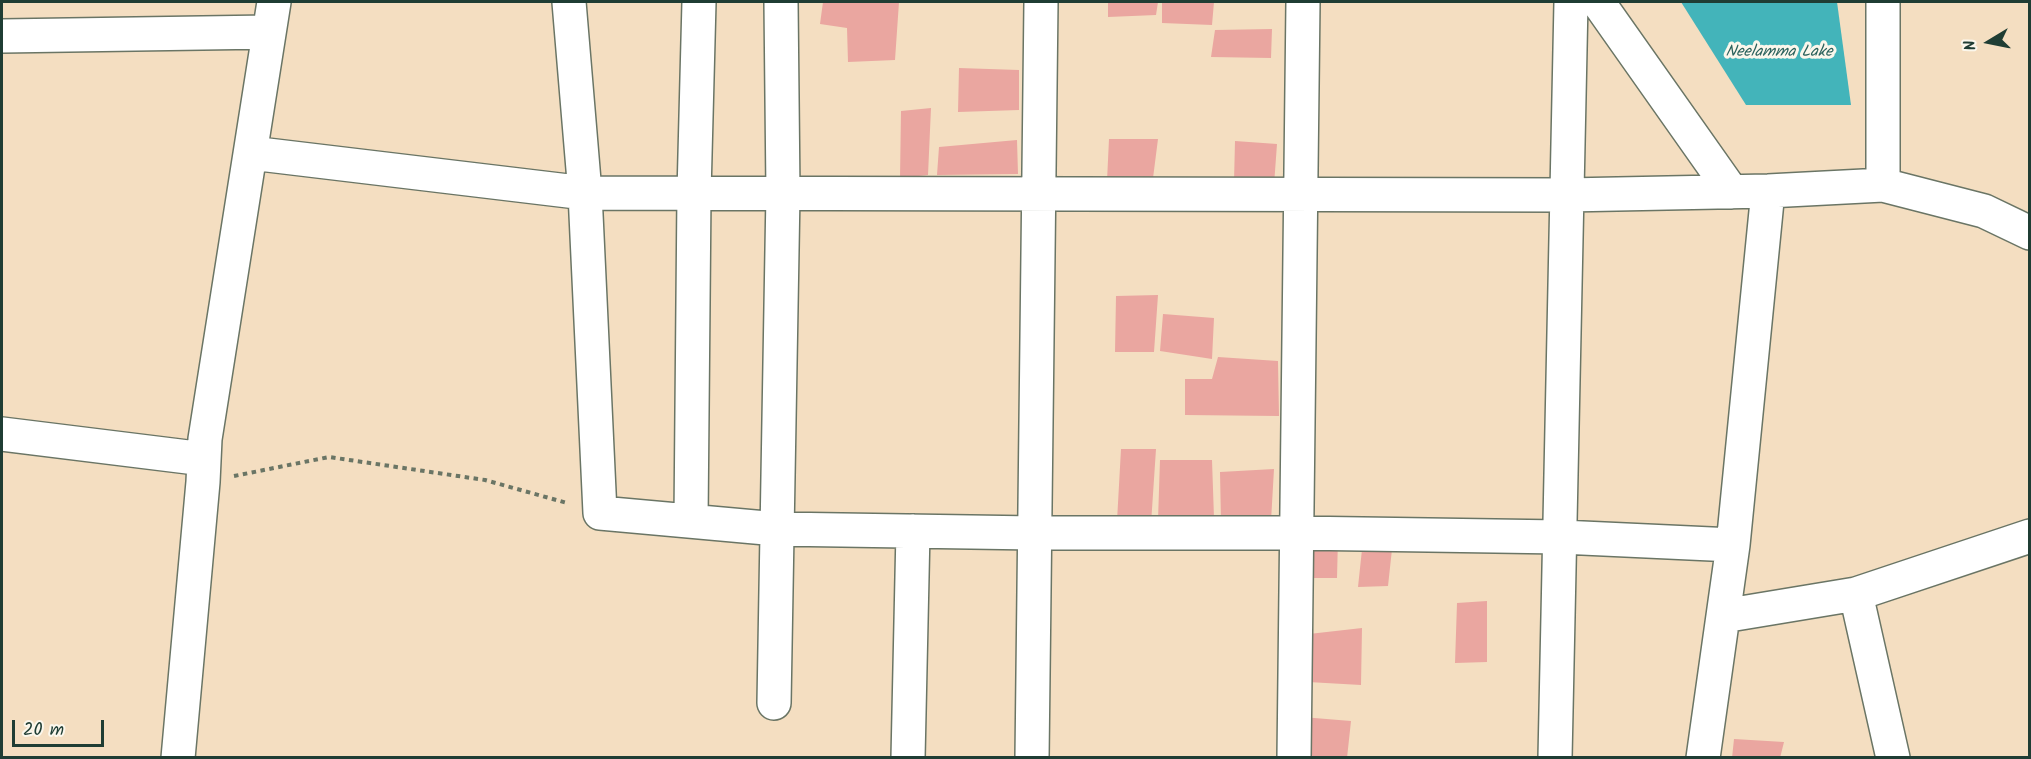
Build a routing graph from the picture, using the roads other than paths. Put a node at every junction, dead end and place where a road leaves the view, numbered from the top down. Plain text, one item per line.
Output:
1 (569, 2) edge
2 (699, 2) edge
3 (781, 2) edge
4 (1041, 2) edge
5 (1303, 2) edge
6 (1571, 2) edge
7 (1598, 2) edge
8 (1883, 2) edge
9 (271, 17) edge
10 (2, 36) edge
11 (251, 153) junction
12 (1883, 186) junction
13 (1768, 191) junction
14 (1732, 192) junction
15 (585, 193) junction
16 (694, 193) junction
17 (783, 193) junction
18 (1040, 194) junction
19 (1300, 194) junction
20 (1567, 195) junction
21 (2030, 233) edge
22 (2, 434) edge
23 (204, 471) junction
24 (691, 520) junction
25 (777, 529) junction
26 (913, 531) junction
27 (1035, 533) junction
28 (1296, 533) junction
29 (2030, 536) edge
30 (1561, 537) junction
31 (1733, 545) junction
32 (1856, 594) junction
33 (1723, 616) junction
34 (774, 703) dead end
35 (178, 758) edge
36 (908, 758) edge
37 (1032, 758) edge
38 (1294, 758) edge
39 (1555, 758) edge
40 (1703, 758) edge
41 (1893, 758) edge

1 - 15 street
2 - 16 street
3 - 17 street
4 - 18 street
5 - 19 street
6 - 20 street
7 - 14 street
8 - 12 street
9 - 10 street
9 - 11 street
11 - 15 street
11 - 23 street
12 - 13 street
12 - 21 street
13 - 14 street
13 - 31 street
14 - 20 street
15 - 16 street
15 - 24 street
16 - 17 street
16 - 24 street
17 - 18 street
17 - 25 street
18 - 19 street
18 - 27 street
19 - 20 street
19 - 28 street
20 - 30 street
22 - 23 street
23 - 35 street
24 - 25 street
25 - 26 street
25 - 34 street
26 - 27 street
26 - 36 street
27 - 28 street
27 - 37 street
28 - 30 street
28 - 38 street
29 - 32 street
30 - 31 street
30 - 39 street
31 - 33 street
32 - 33 street
32 - 41 street
33 - 40 street

